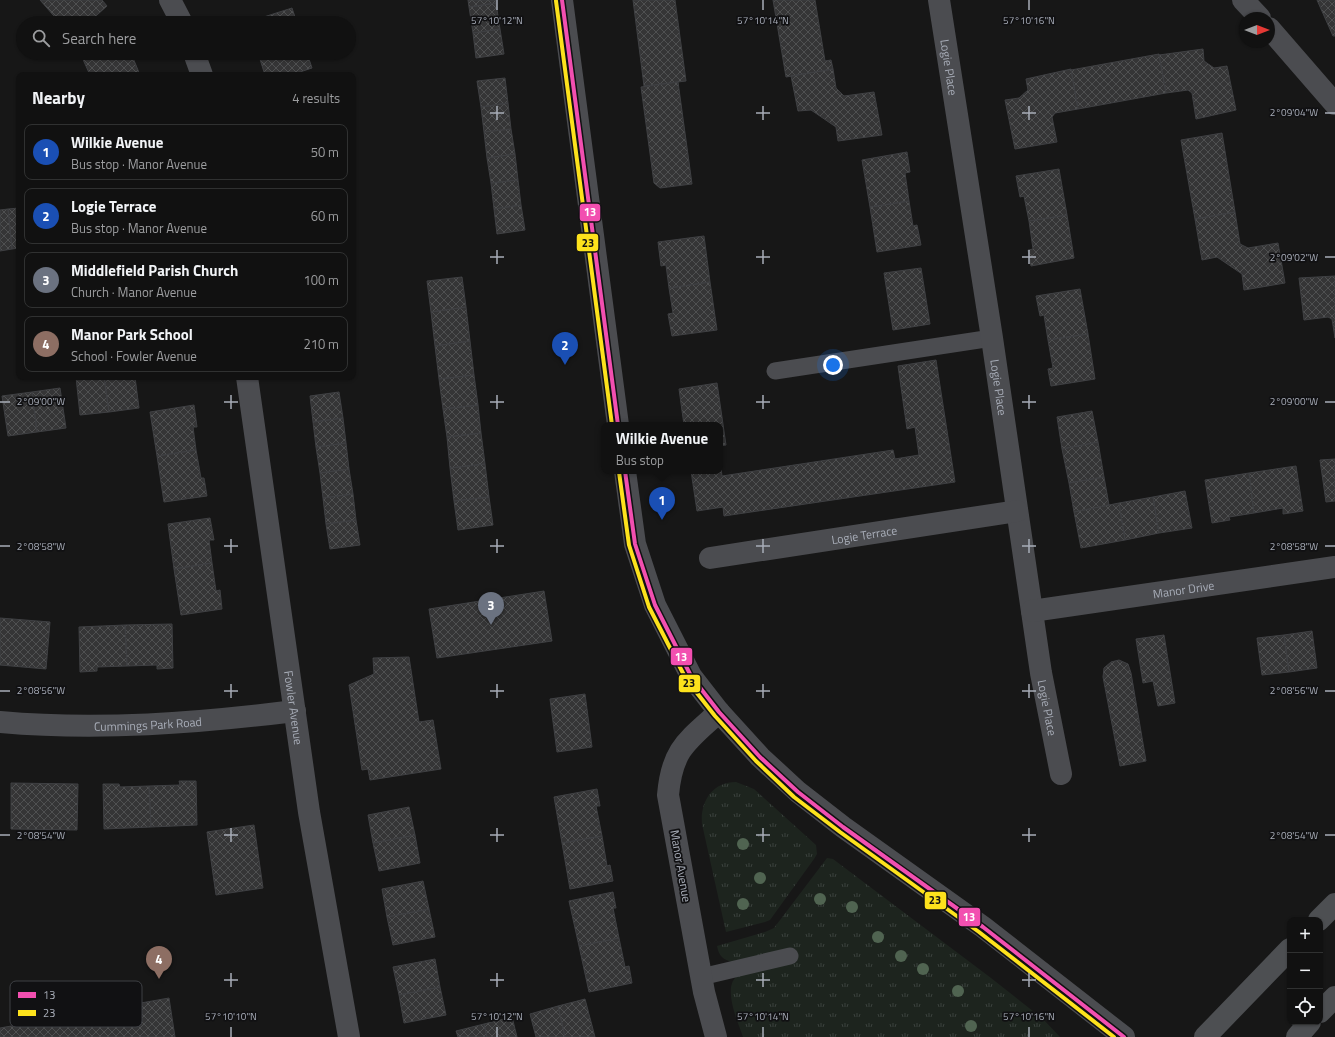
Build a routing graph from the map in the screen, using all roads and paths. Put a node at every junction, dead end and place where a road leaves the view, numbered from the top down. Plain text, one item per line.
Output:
1 (170, 0) edge
2 (562, 0) edge
3 (939, 0) edge
4 (1243, 0) edge
5 (1254, 12) edge
6 (178, 16) edge
7 (1275, 35) edge
8 (197, 60) edge
9 (201, 72) edge
10 (1335, 104) edge
11 (992, 338) junction
12 (775, 371) dead end
13 (247, 380) edge
14 (618, 422) edge
15 (625, 474) edge
16 (1017, 511) junction
17 (710, 558) dead end
18 (1335, 567) edge
19 (1032, 611) junction
20 (295, 710) junction
21 (719, 712) junction
22 (0, 722) edge
23 (1061, 774) dead end
24 (1335, 904) edge
25 (1322, 917) edge
26 (1287, 952) edge
27 (790, 956) dead end
28 (701, 977) junction
29 (1335, 997) edge
30 (1323, 1009) edge
31 (1307, 1025) edge
32 (349, 1037) edge
33 (716, 1037) edge
34 (1124, 1037) edge
35 (1206, 1037) edge
36 (1297, 1037) edge

1 - 6 street
2 - 14 street
3 - 11 street, Logie Place
4 - 5 street
7 - 10 street
8 - 9 street
11 - 12 lane
11 - 16 street, Logie Place
13 - 20 street, Fowler Avenue
15 - 21 street
16 - 17 street, Logie Terrace
16 - 19 street, Logie Place
18 - 19 street, Manor Drive
19 - 23 street, Logie Place
20 - 22 street, Cummings Park Road
20 - 32 street, Fowler Avenue
21 - 28 street, Manor Avenue
21 - 34 street
24 - 25 main road
26 - 35 main road
27 - 28 lane
28 - 33 street, Manor Avenue
29 - 30 main road
31 - 36 main road

